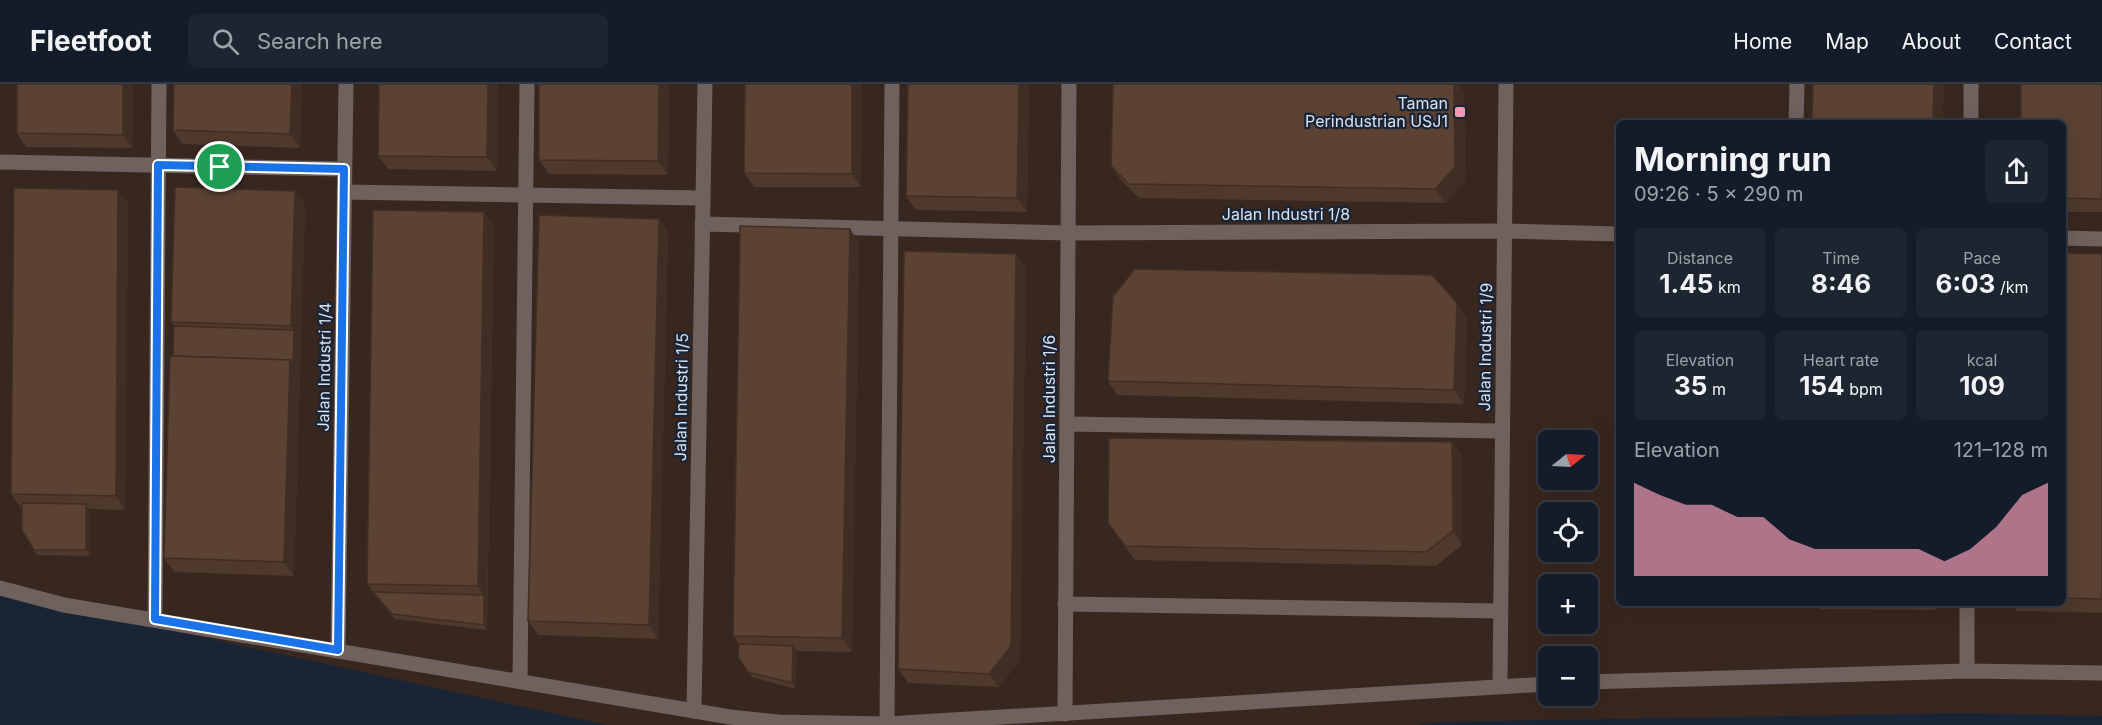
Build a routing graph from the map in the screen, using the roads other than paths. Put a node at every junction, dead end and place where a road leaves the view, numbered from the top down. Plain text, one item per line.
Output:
1 (159, 84) edge
2 (346, 84) edge
3 (527, 84) edge
4 (705, 84) edge
5 (892, 84) edge
6 (1069, 84) edge
7 (1506, 84) edge
8 (1797, 84) edge
9 (1971, 84) edge
10 (1796, 120) edge
11 (1971, 120) edge
12 (0, 162) edge
13 (158, 165) junction
14 (344, 169) junction
15 (344, 192) junction
16 (526, 195) junction
17 (703, 198) junction
18 (702, 224) junction
19 (891, 229) junction
20 (1504, 231) junction
21 (1068, 233) junction
22 (1616, 234) edge
23 (2066, 238) edge
24 (2102, 239) edge
25 (1067, 424) junction
26 (1501, 431) junction
27 (0, 588) edge
28 (1065, 604) junction
29 (1967, 606) edge
30 (1499, 611) junction
31 (155, 619) junction
32 (338, 650) junction
33 (1967, 671) junction
34 (2102, 673) edge
35 (520, 681) junction
36 (1598, 682) edge
37 (1538, 684) edge
38 (1500, 685) junction
39 (694, 711) junction
40 (1065, 714) junction
41 (887, 724) edge

1 - 13 street
2 - 14 street, Jalan Industri 1/4
3 - 16 street
4 - 17 street, Jalan Industri 1/5
5 - 19 street
6 - 21 street, Jalan Industri 1/6
7 - 20 street, Jalan Industri 1/9
8 - 10 street
9 - 11 street
12 - 13 street
13 - 14 street
13 - 31 street
14 - 15 street, Jalan Industri 1/4
15 - 16 street
15 - 32 street, Jalan Industri 1/4
16 - 17 street
16 - 35 street
17 - 18 street, Jalan Industri 1/5
18 - 19 street, Jalan Industri 1/8
18 - 39 street, Jalan Industri 1/5
19 - 21 street, Jalan Industri 1/8
19 - 41 street
20 - 21 street, Jalan Industri 1/8
20 - 22 street, Jalan Industri 1/8
20 - 26 street, Jalan Industri 1/9
21 - 25 street, Jalan Industri 1/6
23 - 24 street
25 - 26 street
25 - 28 street, Jalan Industri 1/6
26 - 30 street, Jalan Industri 1/9
27 - 31 street
28 - 30 street
28 - 40 street, Jalan Industri 1/6
29 - 33 street
30 - 38 street, Jalan Industri 1/9
31 - 32 street
32 - 35 street
33 - 34 street
33 - 36 street
35 - 39 street
37 - 38 street
38 - 40 street
39 - 41 street
40 - 41 street

